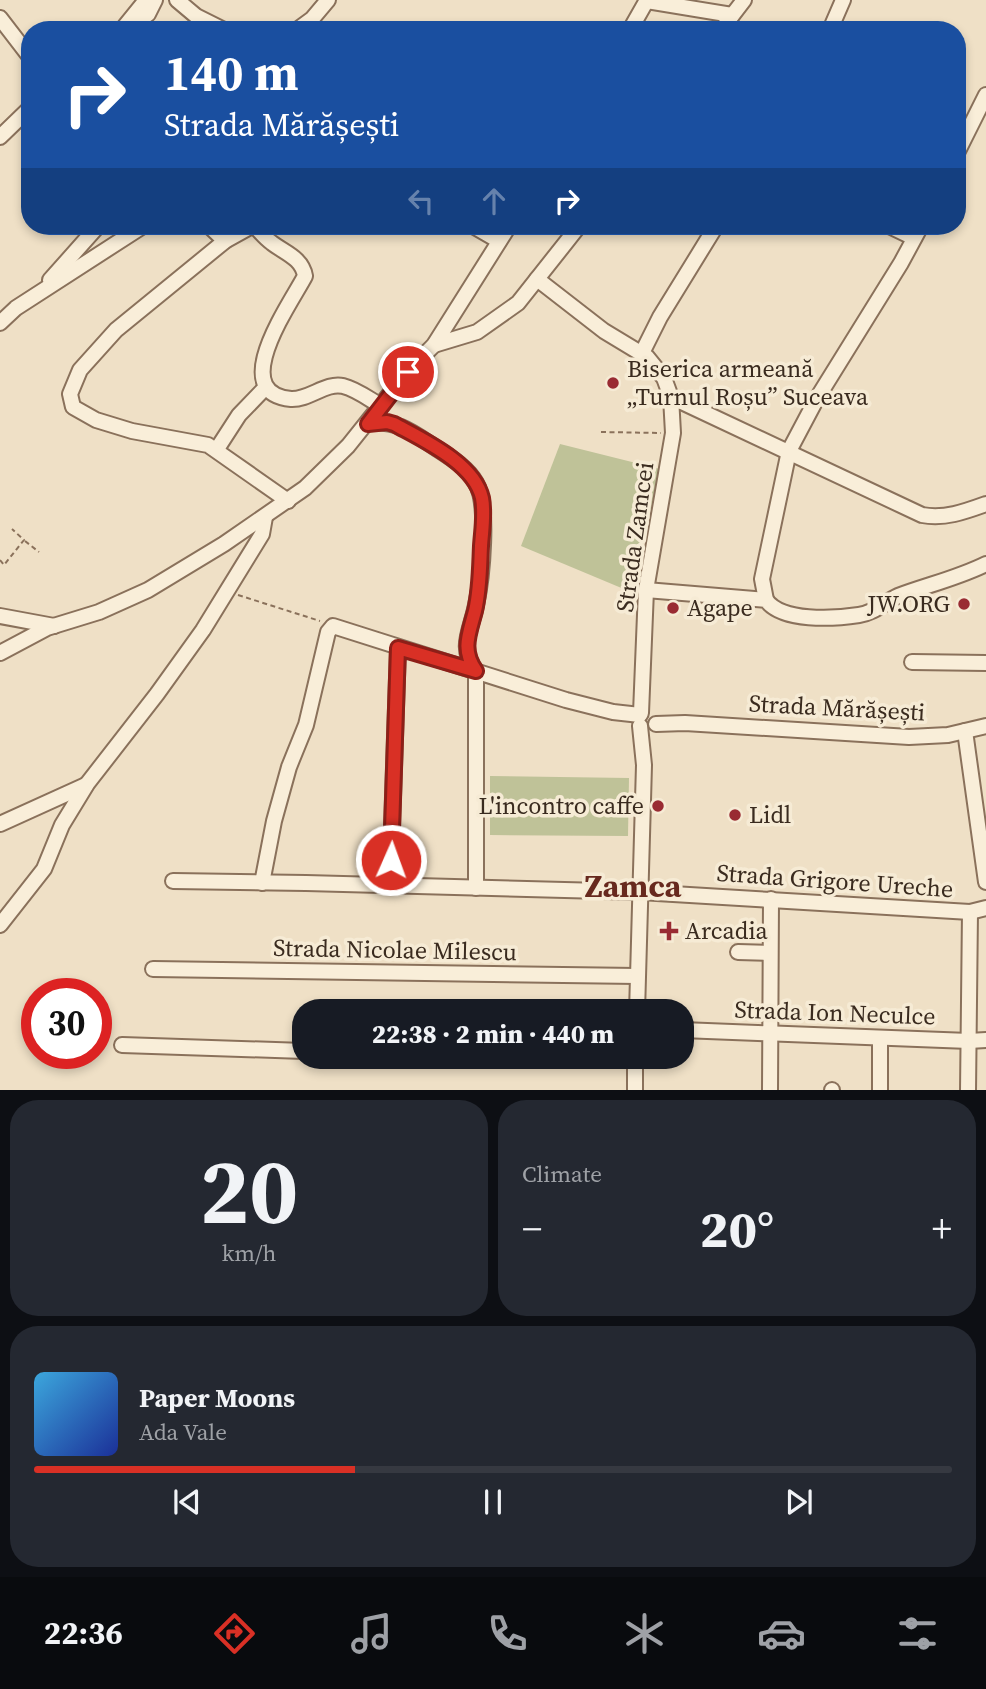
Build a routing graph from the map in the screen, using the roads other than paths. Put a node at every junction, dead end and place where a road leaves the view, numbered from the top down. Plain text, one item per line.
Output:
1 (146, 0) edge
2 (155, 0) edge
3 (177, 0) edge
4 (328, 0) edge
5 (647, 0) edge
6 (744, 0) edge
7 (843, 0) edge
8 (732, 15) junction
9 (0, 18) edge
10 (131, 21) edge
11 (138, 21) edge
12 (206, 21) edge
13 (310, 21) edge
14 (634, 21) edge
15 (728, 21) edge
16 (834, 21) edge
17 (21, 46) edge
18 (986, 95) edge
19 (21, 117) edge
20 (21, 129) edge
21 (966, 135) edge
22 (0, 137) edge
23 (0, 146) edge
24 (90, 235) edge
25 (130, 235) edge
26 (219, 235) edge
27 (236, 235) edge
28 (263, 235) edge
29 (488, 235) edge
30 (503, 235) edge
31 (572, 235) edge
32 (710, 235) edge
33 (915, 235) edge
34 (225, 241) junction
35 (499, 242) junction
36 (537, 279) junction
37 (30, 301) junction
38 (0, 323) edge
39 (434, 345) junction
40 (642, 353) junction
41 (266, 387) junction
42 (671, 397) junction
43 (381, 406) junction
44 (368, 424) junction
45 (217, 449) junction
46 (789, 451) junction
47 (288, 501) junction
48 (986, 504) edge
49 (265, 517) junction
50 (986, 564) edge
51 (646, 590) junction
52 (766, 600) junction
53 (0, 616) edge
54 (54, 626) junction
55 (398, 648) junction
56 (0, 653) edge
57 (912, 662) dead end
58 (986, 663) edge
59 (476, 671) junction
60 (647, 719) junction
61 (986, 726) edge
62 (965, 731) junction
63 (87, 784) junction
64 (0, 824) edge
65 (173, 881) dead end
66 (986, 881) edge
67 (262, 883) junction
68 (390, 886) junction
69 (476, 888) junction
70 (640, 892) junction
71 (771, 899) junction
72 (986, 908) edge
73 (970, 912) junction
74 (0, 925) edge
75 (738, 952) dead end
76 (770, 953) junction
77 (153, 969) dead end
78 (637, 976) junction
79 (636, 999) edge
80 (694, 1031) edge
81 (769, 1034) junction
82 (880, 1038) junction
83 (986, 1040) edge
84 (969, 1041) junction
85 (122, 1045) dead end
86 (292, 1051) edge
87 (635, 1069) edge
88 (635, 1090) edge
89 (770, 1090) edge
90 (880, 1090) edge
91 (968, 1090) edge

1 - 10 street
2 - 11 street
3 - 12 street
4 - 13 street
5 - 8 street
5 - 14 street
6 - 8 street
7 - 16 street
8 - 15 street
9 - 17 street
18 - 21 street
19 - 22 street
20 - 23 street
24 - 37 street
25 - 37 street
26 - 34 street
27 - 34 street
28 - 41 street
29 - 35 street
30 - 35 street
31 - 36 street
32 - 40 street
33 - 46 street
34 - 45 street
35 - 39 street
36 - 39 street
36 - 40 street
37 - 38 street
39 - 43 street
40 - 42 street
41 - 43 street
41 - 45 street
42 - 46 street
42 - 51 street, Strada Zamcei
43 - 44 street
44 - 47 street
44 - 59 street
45 - 47 street
46 - 48 street
46 - 52 street
47 - 49 street
49 - 54 street
49 - 63 street
50 - 52 street
51 - 52 street
51 - 60 street, Strada Zamcei
53 - 54 street
54 - 56 street
55 - 59 street, Strada Mărășești
55 - 67 street, Strada Mărășești
55 - 68 street
57 - 58 street
59 - 60 street, Strada Mărășești
59 - 69 street
60 - 62 street, Strada Mărășești
60 - 70 street, Strada Zamcei
61 - 62 street, Strada Mărășești
62 - 66 street
63 - 64 street
63 - 74 street
65 - 67 street, Strada Grigore Ureche
67 - 68 street, Strada Grigore Ureche
68 - 69 street, Strada Grigore Ureche
69 - 70 street, Strada Grigore Ureche
70 - 71 street, Strada Grigore Ureche
70 - 78 street, Strada Zamcei
71 - 73 street, Strada Grigore Ureche
71 - 76 street
72 - 73 street, Strada Grigore Ureche
73 - 84 street
75 - 76 street
76 - 81 street
77 - 78 street, Strada Nicolae Milescu
78 - 79 street, Strada Zamcei
80 - 81 street, Strada Ion Neculce
81 - 82 street, Strada Ion Neculce
81 - 89 street
82 - 84 street, Strada Ion Neculce
82 - 90 street
83 - 84 street, Strada Ion Neculce
84 - 91 street
85 - 86 street
87 - 88 street

